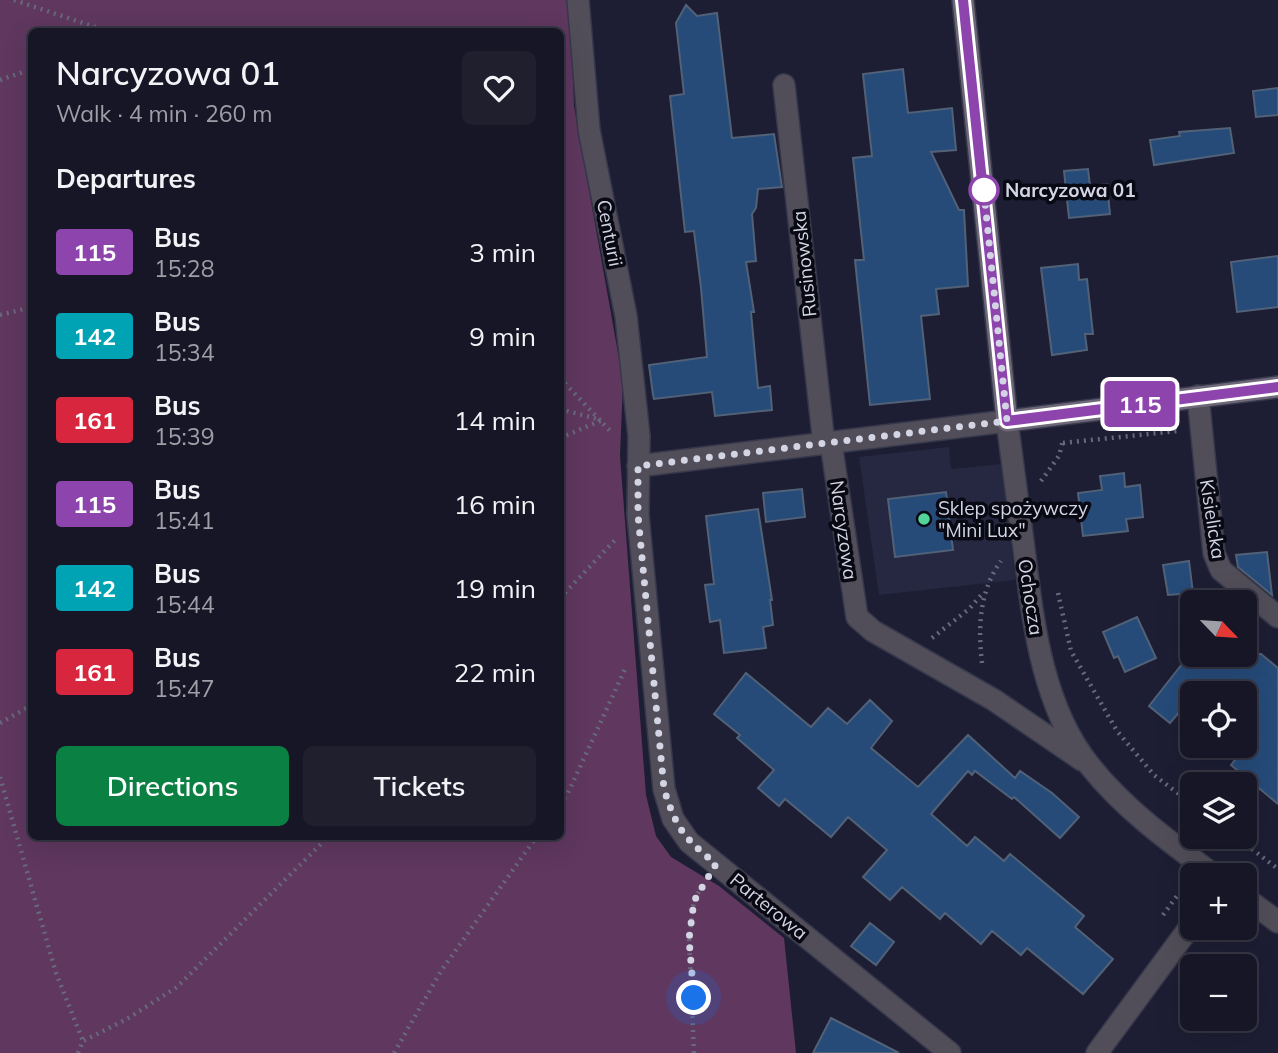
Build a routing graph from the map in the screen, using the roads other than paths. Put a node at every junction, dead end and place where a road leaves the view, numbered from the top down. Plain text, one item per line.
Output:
1 (578, 0) edge
2 (963, 0) edge
3 (785, 85) dead end
4 (1278, 387) edge
5 (1198, 396) junction
6 (1007, 421) junction
7 (827, 443) junction
8 (638, 466) junction
9 (857, 617) joint
10 (1278, 617) edge
11 (1089, 765) junction
12 (1198, 863) edge
13 (1257, 907) edge
14 (1278, 922) edge
15 (1180, 939) edge
16 (950, 1053) edge
17 (1097, 1053) edge

1 - 8 street, Centurii
2 - 6 street, Ochocza
3 - 7 street, Rusinowska
4 - 5 street
5 - 6 street
5 - 10 street, Kisielicka
6 - 7 street
6 - 11 street, Ochocza
7 - 8 street
7 - 9 street, Narcyzowa
8 - 16 street, Parterowa
9 - 11 street, Ochocza
11 - 12 street, Ochocza
13 - 14 street
15 - 17 street

